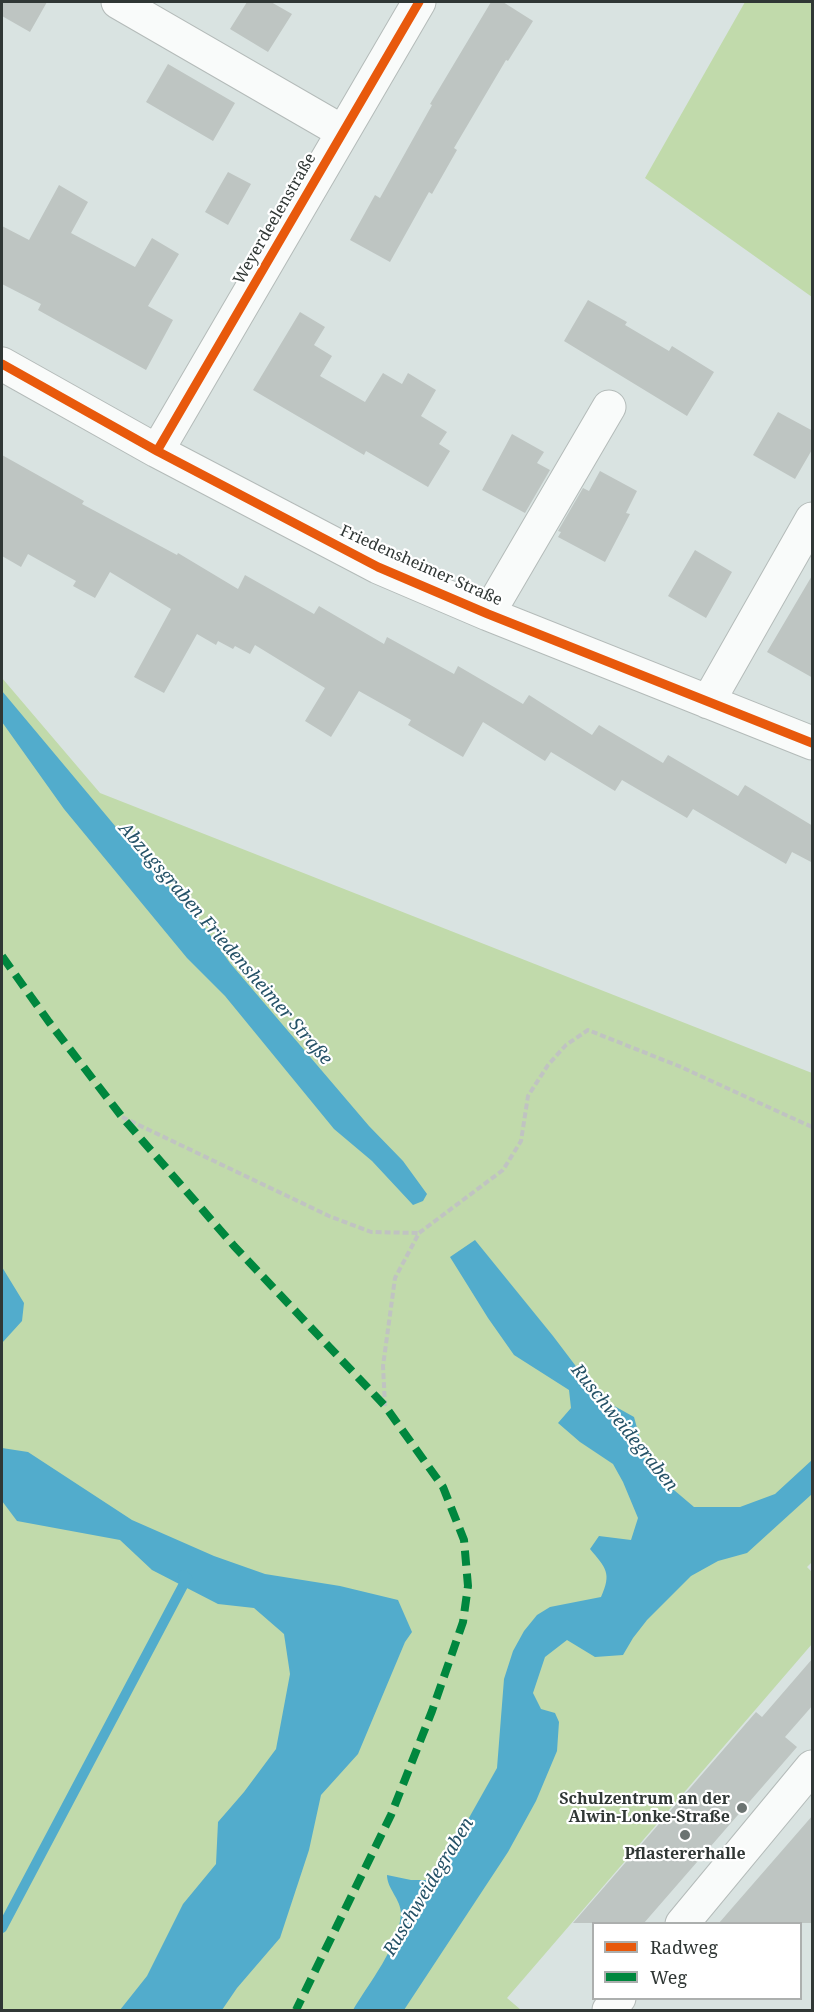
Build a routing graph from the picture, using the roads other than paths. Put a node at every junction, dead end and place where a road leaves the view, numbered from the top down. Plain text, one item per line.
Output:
1 (118, 2) edge
2 (419, 2) edge
3 (343, 132) junction
4 (2, 364) edge
5 (609, 407) dead end
6 (157, 451) junction
7 (813, 519) edge
8 (488, 614) junction
9 (708, 702) junction
10 (813, 743) edge
11 (813, 1767) edge
12 (683, 1922) edge

1 - 3 street
2 - 3 street, Weyerdeelenstraße
3 - 6 street, Weyerdeelenstraße
4 - 6 street, Friedensheimer Straße
5 - 8 street
6 - 8 street, Friedensheimer Straße
7 - 9 street
8 - 9 street, Friedensheimer Straße
9 - 10 street, Friedensheimer Straße
11 - 12 street

